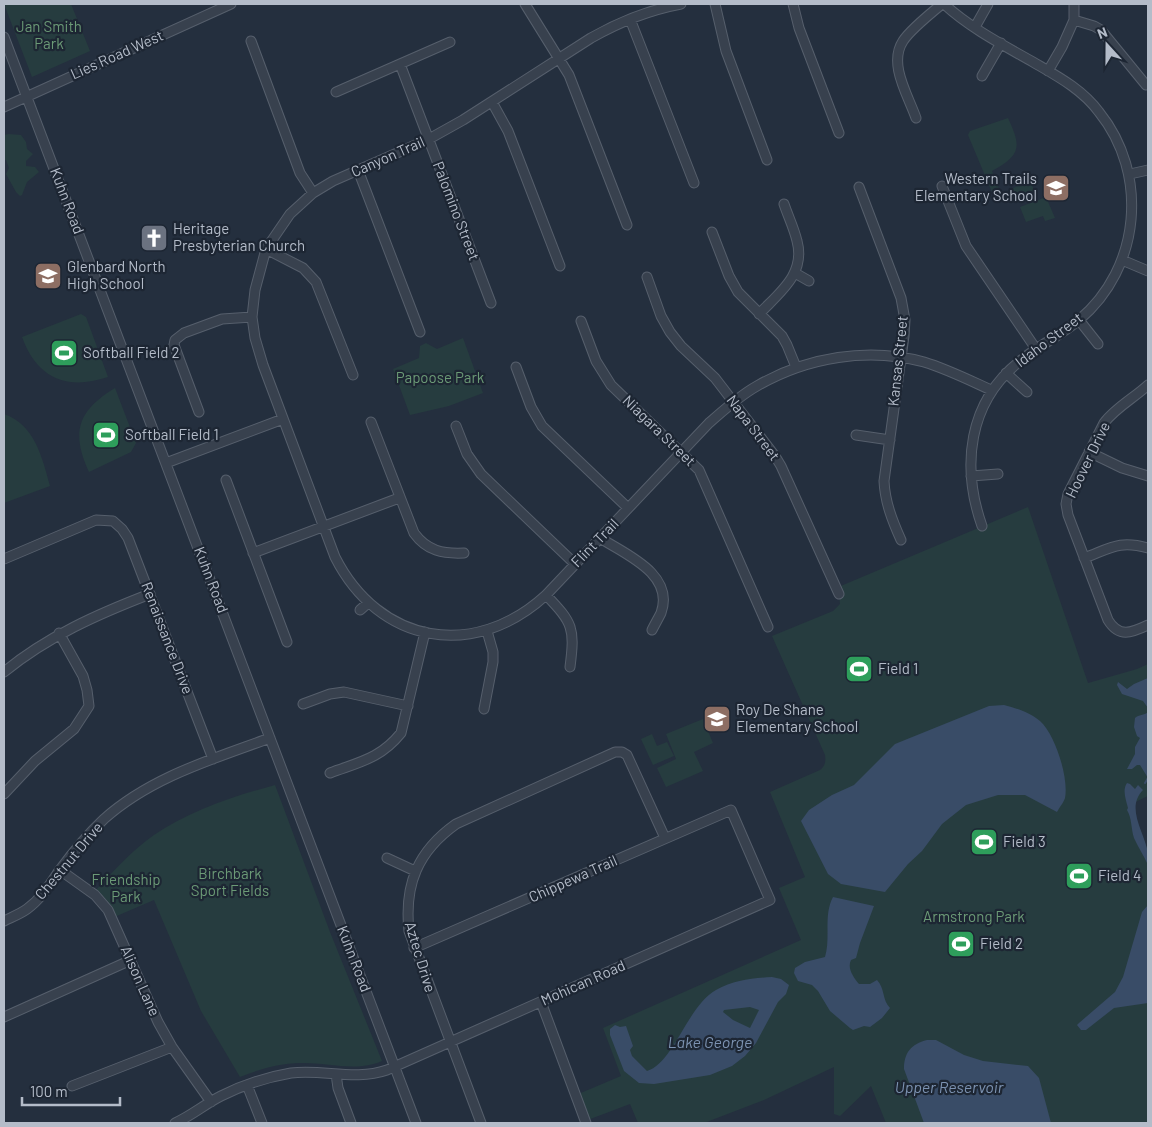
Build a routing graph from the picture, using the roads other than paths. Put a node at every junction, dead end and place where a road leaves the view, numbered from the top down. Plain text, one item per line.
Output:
1 (231, 4) edge
2 (525, 4) edge
3 (681, 4) edge
4 (715, 4) edge
5 (793, 4) edge
6 (943, 4) edge
7 (988, 4) edge
8 (1074, 4) edge
9 (630, 19) junction
10 (1074, 20) junction
11 (975, 27) junction
12 (4, 37) edge
13 (251, 41) dead end
14 (450, 42) dead end
15 (1001, 44) junction
16 (560, 58) junction
17 (400, 64) junction
18 (1048, 71) junction
19 (982, 76) dead end
20 (1146, 85) dead end
21 (336, 92) dead end
22 (27, 96) junction
23 (492, 102) junction
24 (4, 107) edge
25 (916, 118) dead end
26 (839, 132) dead end
27 (429, 139) junction
28 (767, 160) dead end
29 (358, 170) junction
30 (1148, 170) edge
31 (1130, 174) junction
32 (694, 183) dead end
33 (942, 186) dead end
34 (860, 187) dead end
35 (313, 193) junction
36 (784, 204) dead end
37 (627, 225) dead end
38 (712, 232) dead end
39 (266, 249) junction
40 (1122, 260) junction
41 (560, 266) dead end
42 (1148, 271) edge
43 (796, 273) junction
44 (647, 278) dead end
45 (809, 281) dead end
46 (491, 303) dead end
47 (759, 314) junction
48 (252, 317) junction
49 (1079, 320) junction
50 (581, 321) dead end
51 (420, 332) dead end
52 (1098, 344) dead end
53 (1036, 349) junction
54 (901, 358) junction
55 (516, 367) dead end
56 (796, 367) junction
57 (1006, 373) junction
58 (353, 375) dead end
59 (1148, 386) edge
60 (991, 390) junction
61 (1027, 392) dead end
62 (734, 402) junction
63 (200, 412) dead end
64 (283, 419) junction
65 (370, 422) dead end
66 (456, 426) dead end
67 (856, 435) dead end
68 (890, 440) junction
69 (681, 452) junction
70 (1089, 452) junction
71 (166, 463) junction
72 (998, 474) dead end
73 (971, 476) junction
74 (1148, 476) edge
75 (226, 480) dead end
76 (399, 498) junction
77 (628, 508) junction
78 (324, 526) junction
79 (982, 526) dead end
80 (600, 538) junction
81 (901, 540) dead end
82 (1148, 548) edge
83 (464, 552) dead end
84 (253, 553) junction
85 (1084, 558) junction
86 (4, 559) edge
87 (575, 564) junction
88 (150, 594) junction
89 (839, 594) dead end
90 (546, 595) junction
91 (368, 603) junction
92 (360, 610) dead end
93 (1148, 625) edge
94 (768, 627) dead end
95 (487, 630) junction
96 (652, 630) dead end
97 (425, 632) junction
98 (59, 634) junction
99 (287, 642) dead end
100 (570, 667) dead end
101 (4, 672) edge
102 (303, 704) dead end
103 (408, 706) junction
104 (484, 709) dead end
105 (270, 738) junction
106 (213, 759) junction
107 (330, 773) dead end
108 (4, 794) edge
109 (665, 838) junction
110 (387, 858) dead end
111 (60, 870) junction
112 (415, 871) junction
113 (770, 900) joint
114 (4, 921) edge
115 (414, 948) junction
116 (131, 960) junction
117 (540, 1002) junction
118 (4, 1017) edge
119 (450, 1042) junction
120 (172, 1048) junction
121 (395, 1066) junction
122 (336, 1074) junction
123 (247, 1085) junction
124 (72, 1086) dead end
125 (211, 1102) junction
126 (175, 1123) edge
127 (262, 1123) edge
128 (351, 1123) edge
129 (416, 1123) edge
130 (480, 1123) edge
131 (586, 1123) edge

1 - 22 street, Lies Road West
2 - 16 street
3 - 9 street, Canyon Trail
4 - 28 street
5 - 26 street
6 - 11 street, Idaho Street
6 - 25 street
7 - 11 street
8 - 10 street
9 - 16 street, Canyon Trail
9 - 32 street
10 - 18 street
10 - 20 street
11 - 15 street, Idaho Street
12 - 22 street, Kuhn Road
13 - 35 street
14 - 17 street
15 - 18 street, Idaho Street
15 - 19 street
16 - 23 street, Canyon Trail
16 - 37 street
17 - 21 street
17 - 27 street, Palomino Street
18 - 31 street, Idaho Street
22 - 24 street, Lies Road West
22 - 71 street, Kuhn Road
23 - 27 street, Canyon Trail
23 - 41 street
27 - 29 street, Canyon Trail
27 - 46 street, Palomino Street
29 - 35 street, Canyon Trail
29 - 51 street
30 - 31 street
31 - 40 street, Idaho Street
33 - 53 street
34 - 54 street, Kansas Street
35 - 39 street, Canyon Trail
36 - 43 street
38 - 47 street
39 - 48 street, Canyon Trail
39 - 58 street
40 - 42 street
40 - 49 street, Idaho Street
43 - 45 street
43 - 47 street
44 - 62 street, Napa Street
47 - 56 street
48 - 63 street
48 - 64 street, Canyon Trail
49 - 52 street
49 - 53 street, Idaho Street
50 - 69 street, Niagara Street
53 - 57 street, Idaho Street
54 - 56 street, Flint Trail
54 - 60 street, Flint Trail
54 - 68 street, Kansas Street
55 - 77 street
56 - 62 street, Flint Trail
57 - 60 street, Idaho Street
57 - 61 street
59 - 70 street, Hoover Drive
60 - 73 street, Idaho Street
62 - 69 street, Flint Trail
62 - 89 street, Napa Street
64 - 71 street
64 - 78 street, Flint Trail
65 - 76 street
66 - 87 street
67 - 68 street
68 - 81 street, Kansas Street
69 - 77 street, Flint Trail
69 - 94 street, Niagara Street
70 - 74 street
70 - 85 street, Hoover Drive
71 - 105 street, Kuhn Road
72 - 73 street
73 - 79 street, Idaho Street
75 - 84 street
76 - 78 street
76 - 83 street
77 - 80 street, Flint Trail
78 - 84 street
78 - 91 street, Flint Trail
80 - 87 street, Flint Trail
80 - 96 street
82 - 85 street
84 - 99 street
85 - 93 street, Hoover Drive
86 - 88 street, Renaissance Drive
87 - 90 street, Flint Trail
88 - 98 street
88 - 106 street, Renaissance Drive
90 - 95 street, Flint Trail
90 - 100 street
91 - 92 street
91 - 97 street, Flint Trail
95 - 97 street, Flint Trail
95 - 104 street
97 - 103 street
98 - 101 street
98 - 108 street
102 - 103 street
103 - 107 street
105 - 106 street, Chestnut Drive
105 - 121 street, Kuhn Road
106 - 111 street, Chestnut Drive
109 - 112 street, Aztec Drive
109 - 113 street, Chippewa Trail
109 - 115 street, Chippewa Trail
110 - 112 street
111 - 114 street, Chestnut Drive
111 - 116 street, Alison Lane
112 - 115 street, Aztec Drive
113 - 117 street, Mohican Road
115 - 119 street, Aztec Drive
116 - 118 street
116 - 120 street, Alison Lane
117 - 119 street, Mohican Road
117 - 131 street
119 - 121 street, Mohican Road
119 - 130 street, Aztec Drive
120 - 124 street
120 - 125 street, Alison Lane
121 - 122 street, Mohican Road
121 - 129 street, Kuhn Road
122 - 123 street, Mohican Road
122 - 128 street
123 - 125 street, Mohican Road
123 - 127 street
125 - 126 street, Mohican Road

